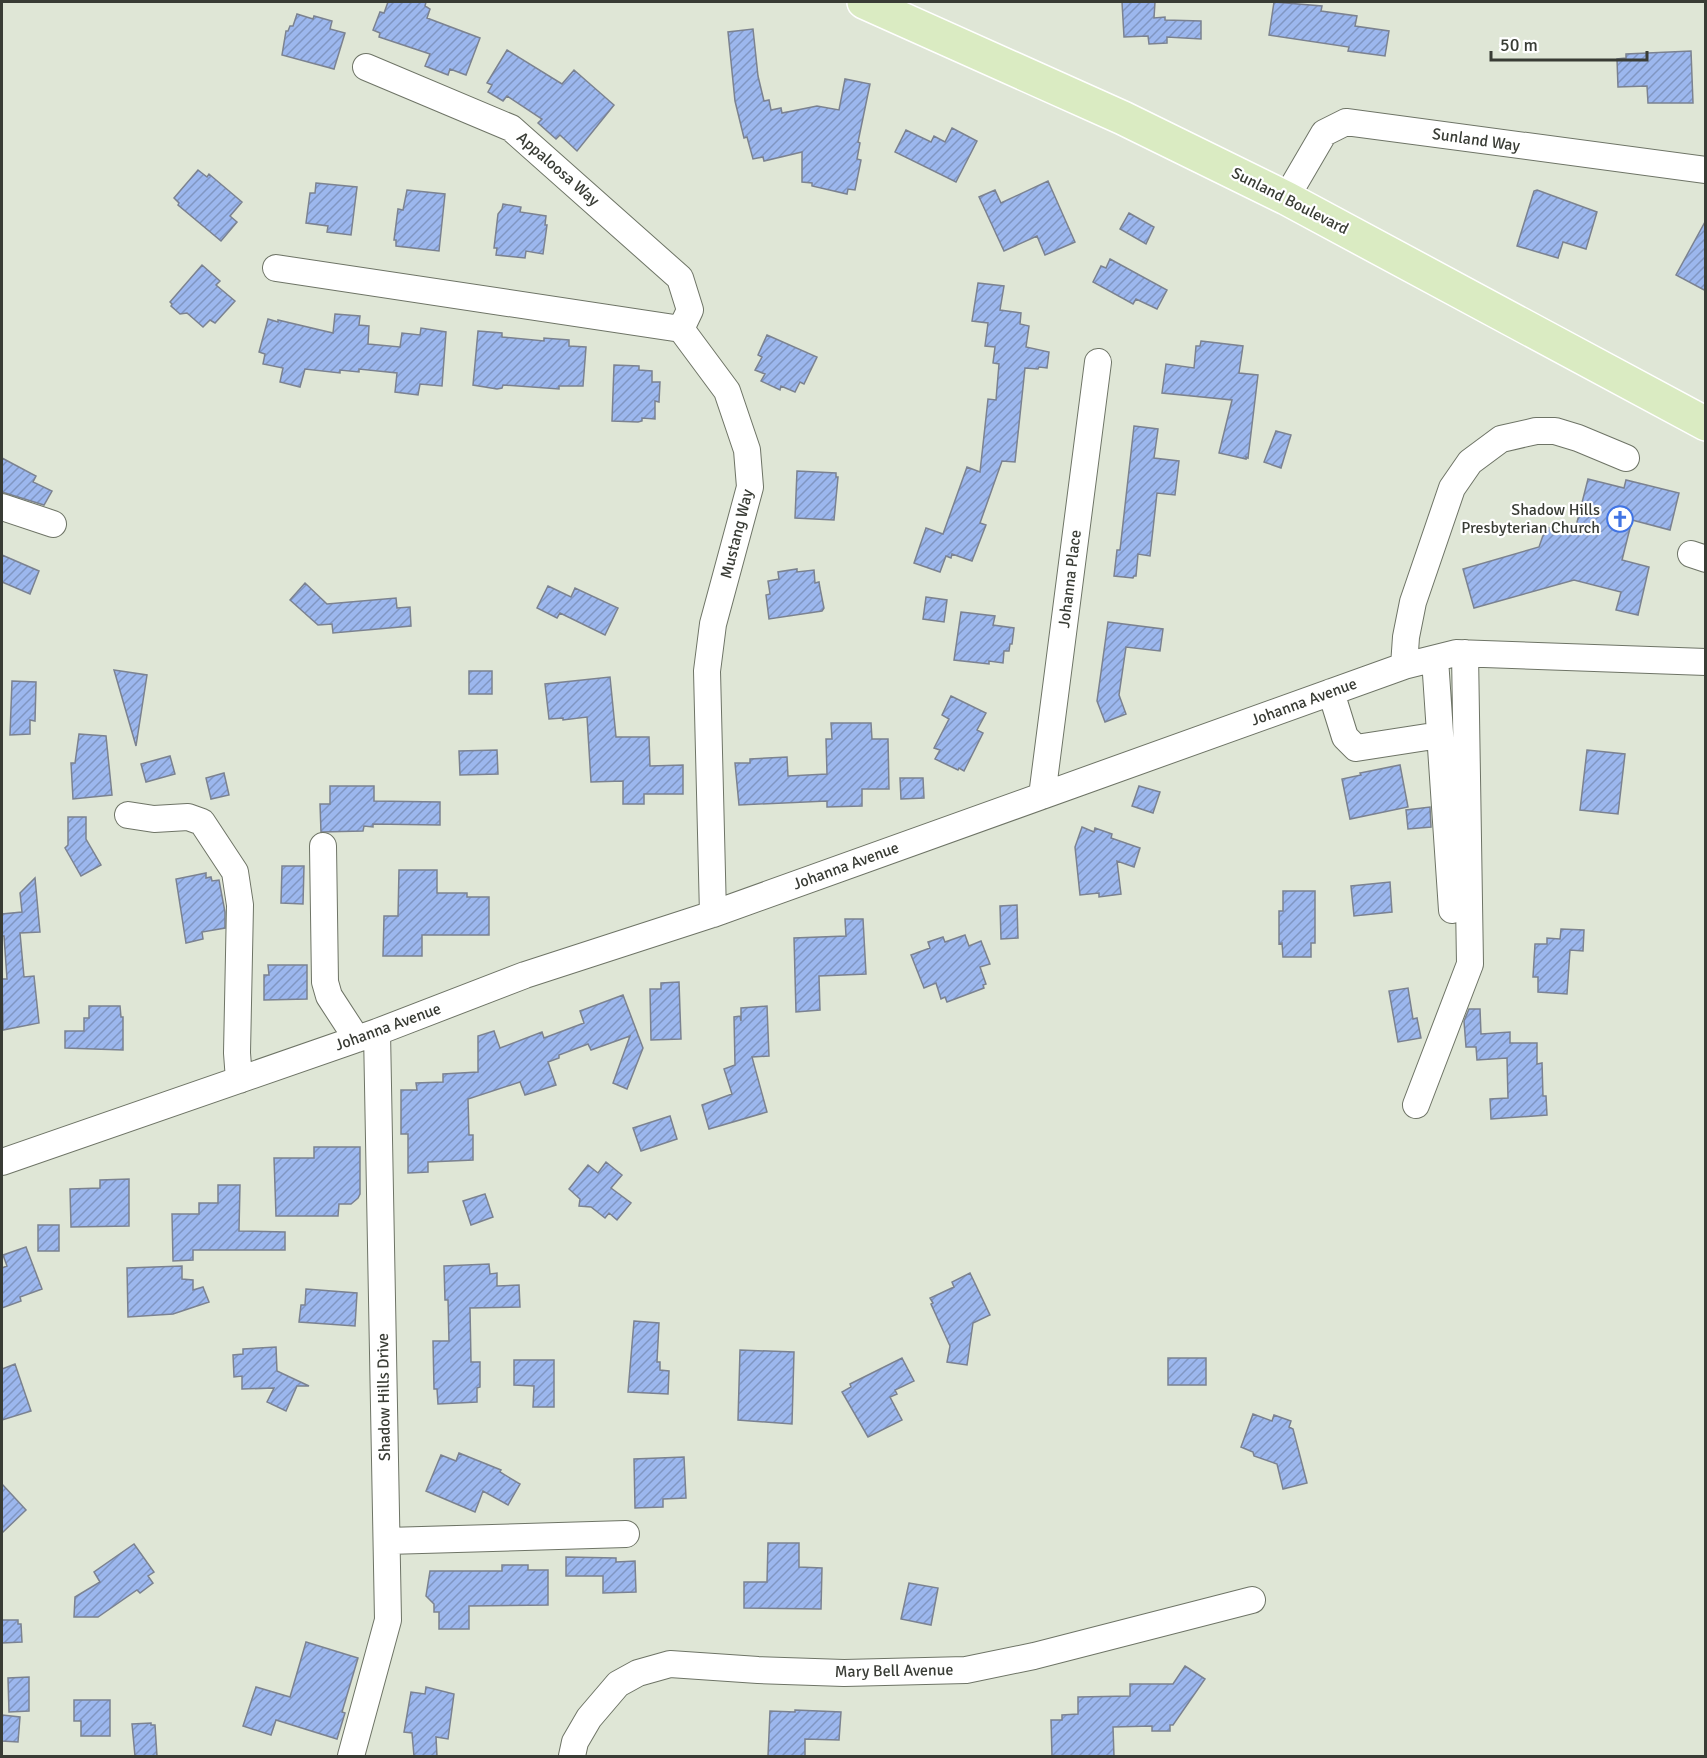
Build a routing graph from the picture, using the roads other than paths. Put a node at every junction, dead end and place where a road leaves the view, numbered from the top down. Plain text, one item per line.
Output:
1 (864, 2) edge
2 (900, 9) edge
3 (366, 68) dead end
4 (1706, 170) edge
5 (1286, 198) junction
6 (276, 268) dead end
7 (681, 330) junction
8 (1098, 362) dead end
9 (1706, 424) edge
10 (1626, 458) dead end
11 (2, 507) edge
12 (53, 524) dead end
13 (1465, 653) junction
14 (1435, 659) junction
15 (1706, 662) edge
16 (1404, 666) junction
17 (1331, 692) junction
18 (1440, 735) junction
19 (1042, 796) junction
20 (129, 815) dead end
21 (323, 846) dead end
22 (1453, 912) dead end
23 (713, 914) junction
24 (367, 1036) junction
25 (239, 1080) junction
26 (1416, 1105) dead end
27 (2, 1158) edge
28 (626, 1534) dead end
29 (387, 1540) junction
30 (1252, 1600) dead end
31 (351, 1756) edge
32 (572, 1756) edge

1 - 2 main road, Sunland Boulevard
2 - 5 main road, Sunland Boulevard
3 - 7 street, Appaloosa Way
4 - 5 street, Sunland Way
5 - 9 main road, Sunland Boulevard
6 - 7 street
7 - 23 street, Mustang Way
8 - 19 street, Johanna Place
10 - 16 street
11 - 12 street
13 - 14 street, Johanna Avenue
13 - 15 street, Johanna Avenue
13 - 26 street
14 - 16 street, Johanna Avenue
14 - 18 street
16 - 17 street, Johanna Avenue
17 - 18 street
17 - 19 street, Johanna Avenue
18 - 22 street
19 - 23 street, Johanna Avenue
20 - 25 street
21 - 24 street
23 - 24 street, Johanna Avenue
24 - 25 street, Johanna Avenue
24 - 29 street, Shadow Hills Drive
25 - 27 street, Johanna Avenue
28 - 29 street
29 - 31 street, Shadow Hills Drive
30 - 32 street, Mary Bell Avenue

